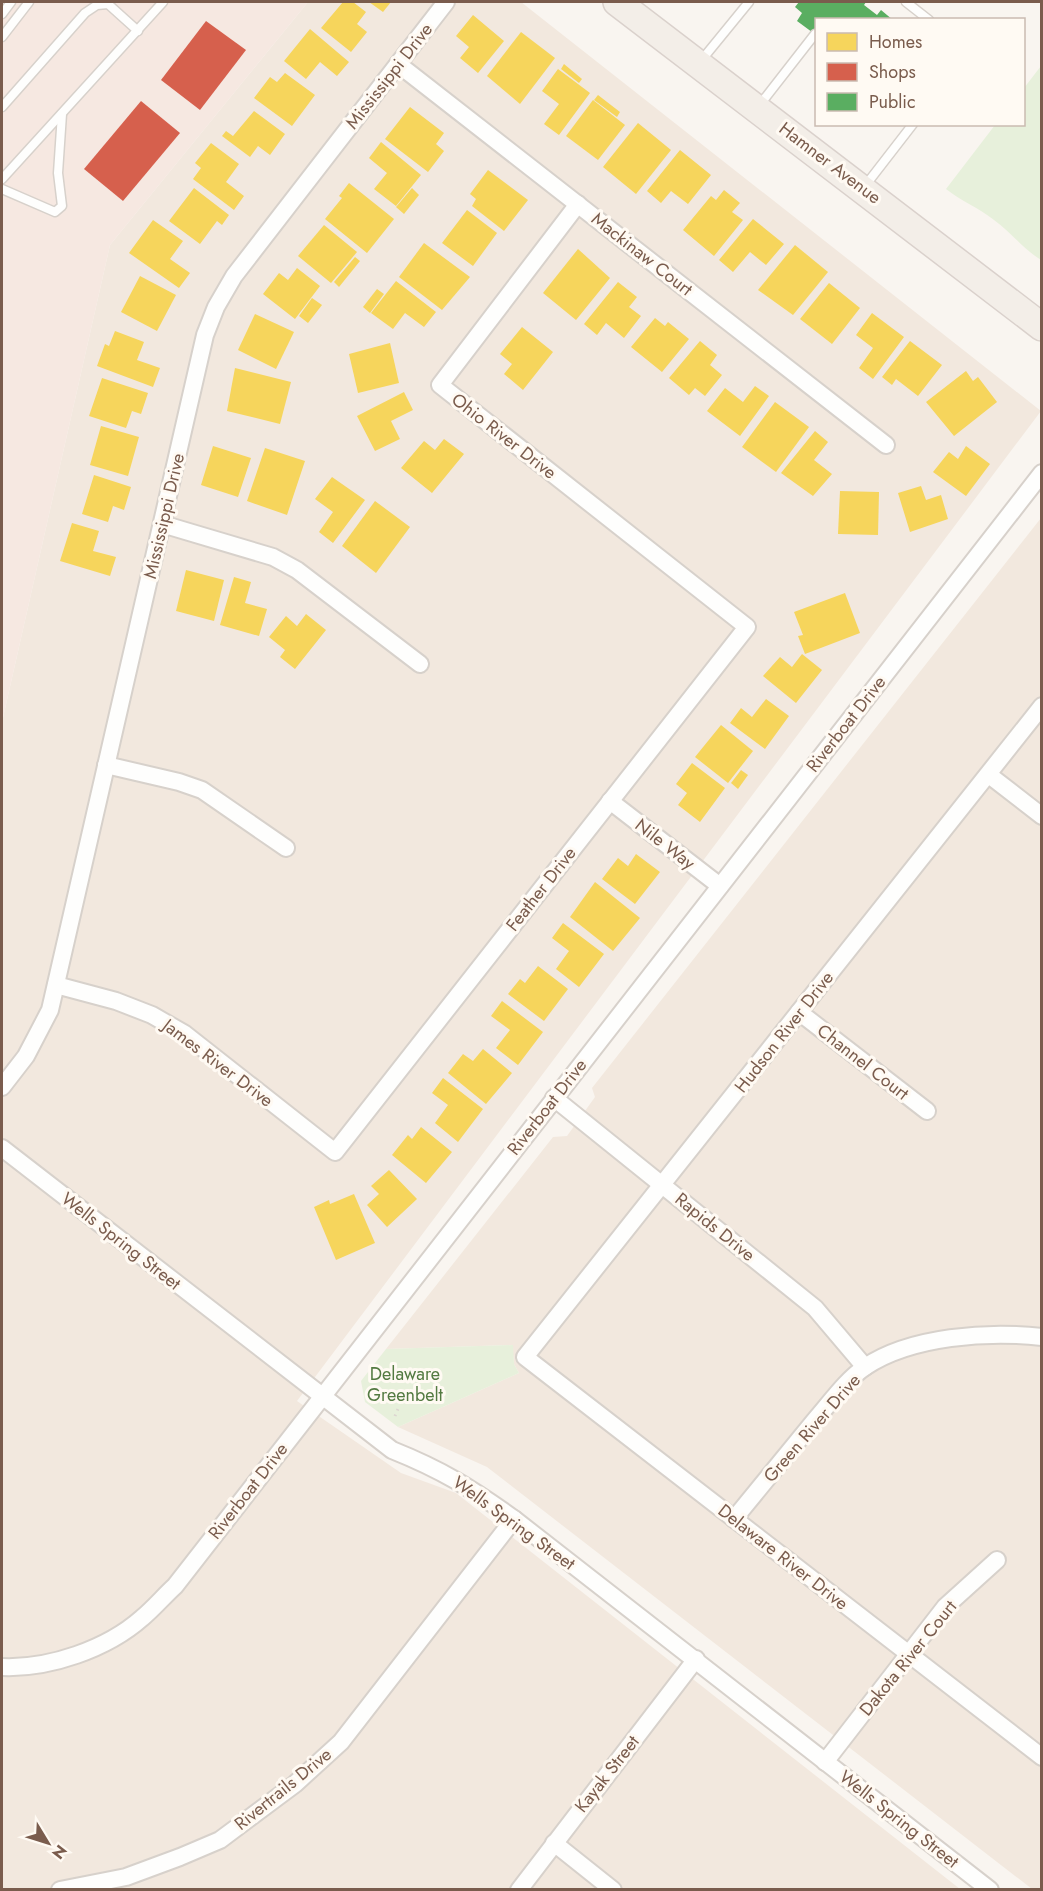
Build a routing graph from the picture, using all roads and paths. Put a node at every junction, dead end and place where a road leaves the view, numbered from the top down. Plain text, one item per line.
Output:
1 (11, 2) edge
2 (29, 2) edge
3 (163, 2) edge
4 (446, 2) edge
5 (617, 2) edge
6 (748, 2) edge
7 (906, 2) edge
8 (2, 14) edge
9 (926, 18) edge
10 (138, 31) junction
11 (815, 34) edge
12 (2, 37) edge
13 (398, 64) junction
14 (699, 64) junction
15 (2, 107) edge
16 (758, 108) junction
17 (62, 114) junction
18 (911, 126) edge
19 (2, 179) edge
20 (2, 189) edge
21 (863, 189) junction
22 (578, 204) junction
23 (1041, 327) edge
24 (886, 445) dead end
25 (1041, 473) edge
26 (162, 524) junction
27 (747, 627) joint
28 (420, 664) dead end
29 (1041, 706) edge
30 (106, 765) junction
31 (989, 775) junction
32 (610, 801) junction
33 (1041, 816) edge
34 (286, 848) dead end
35 (720, 886) junction
36 (56, 985) junction
37 (799, 1012) junction
38 (2, 1087) edge
39 (554, 1098) junction
40 (927, 1111) dead end
41 (2, 1148) edge
42 (334, 1152) joint
43 (663, 1185) junction
44 (1041, 1337) edge
45 (525, 1357) joint
46 (865, 1367) junction
47 (321, 1396) junction
48 (398, 1409) dead end
49 (395, 1416) dead end
50 (514, 1519) junction
51 (734, 1519) junction
52 (997, 1560) dead end
53 (909, 1653) junction
54 (696, 1659) junction
55 (2, 1667) edge
56 (1041, 1757) edge
57 (825, 1762) junction
58 (554, 1843) junction
59 (60, 1890) edge
60 (519, 1890) edge
61 (613, 1890) edge
62 (990, 1890) edge

1 - 8 lane
2 - 12 lane
3 - 10 lane
4 - 13 street, Mississippi Drive
5 - 14 main road, Hamner Avenue
6 - 14 lane
7 - 9 lane
10 - 15 lane
10 - 17 lane
11 - 16 lane
13 - 22 street, Mackinaw Court
13 - 26 street, Mississippi Drive
14 - 16 main road, Hamner Avenue
16 - 21 main road, Hamner Avenue
17 - 19 lane
17 - 20 lane
18 - 21 lane
21 - 23 main road, Hamner Avenue
22 - 24 street, Mackinaw Court
22 - 27 street, Ohio River Drive
25 - 35 street, Riverboat Drive
26 - 28 street
26 - 30 street, Mississippi Drive
27 - 32 street, Feather Drive
29 - 31 street, Hudson River Drive
30 - 34 street
30 - 36 street, Mississippi Drive
31 - 33 street
31 - 37 street, Hudson River Drive
32 - 35 street, Nile Way
32 - 42 street, Feather Drive
35 - 39 street, Riverboat Drive
36 - 38 street, Mississippi Drive
36 - 42 street, James River Drive
37 - 40 street, Channel Court
37 - 43 street, Hudson River Drive
39 - 43 street, Rapids Drive
39 - 47 street, Riverboat Drive
41 - 47 street, Wells Spring Street
43 - 45 street, Hudson River Drive
43 - 46 street, Rapids Drive
44 - 46 street, Green River Drive
45 - 51 street, Delaware River Drive
46 - 51 street, Green River Drive
47 - 50 street, Wells Spring Street
47 - 55 street, Riverboat Drive
48 - 49 path
50 - 54 street, Wells Spring Street
50 - 59 street, Rivertrails Drive
51 - 53 street, Delaware River Drive
52 - 53 street, Dakota River Court
53 - 56 street, Delaware River Drive
53 - 57 street, Dakota River Court
54 - 57 street, Wells Spring Street
54 - 58 street, Kayak Street
57 - 62 street, Wells Spring Street
58 - 60 street, Kayak Street
58 - 61 street

